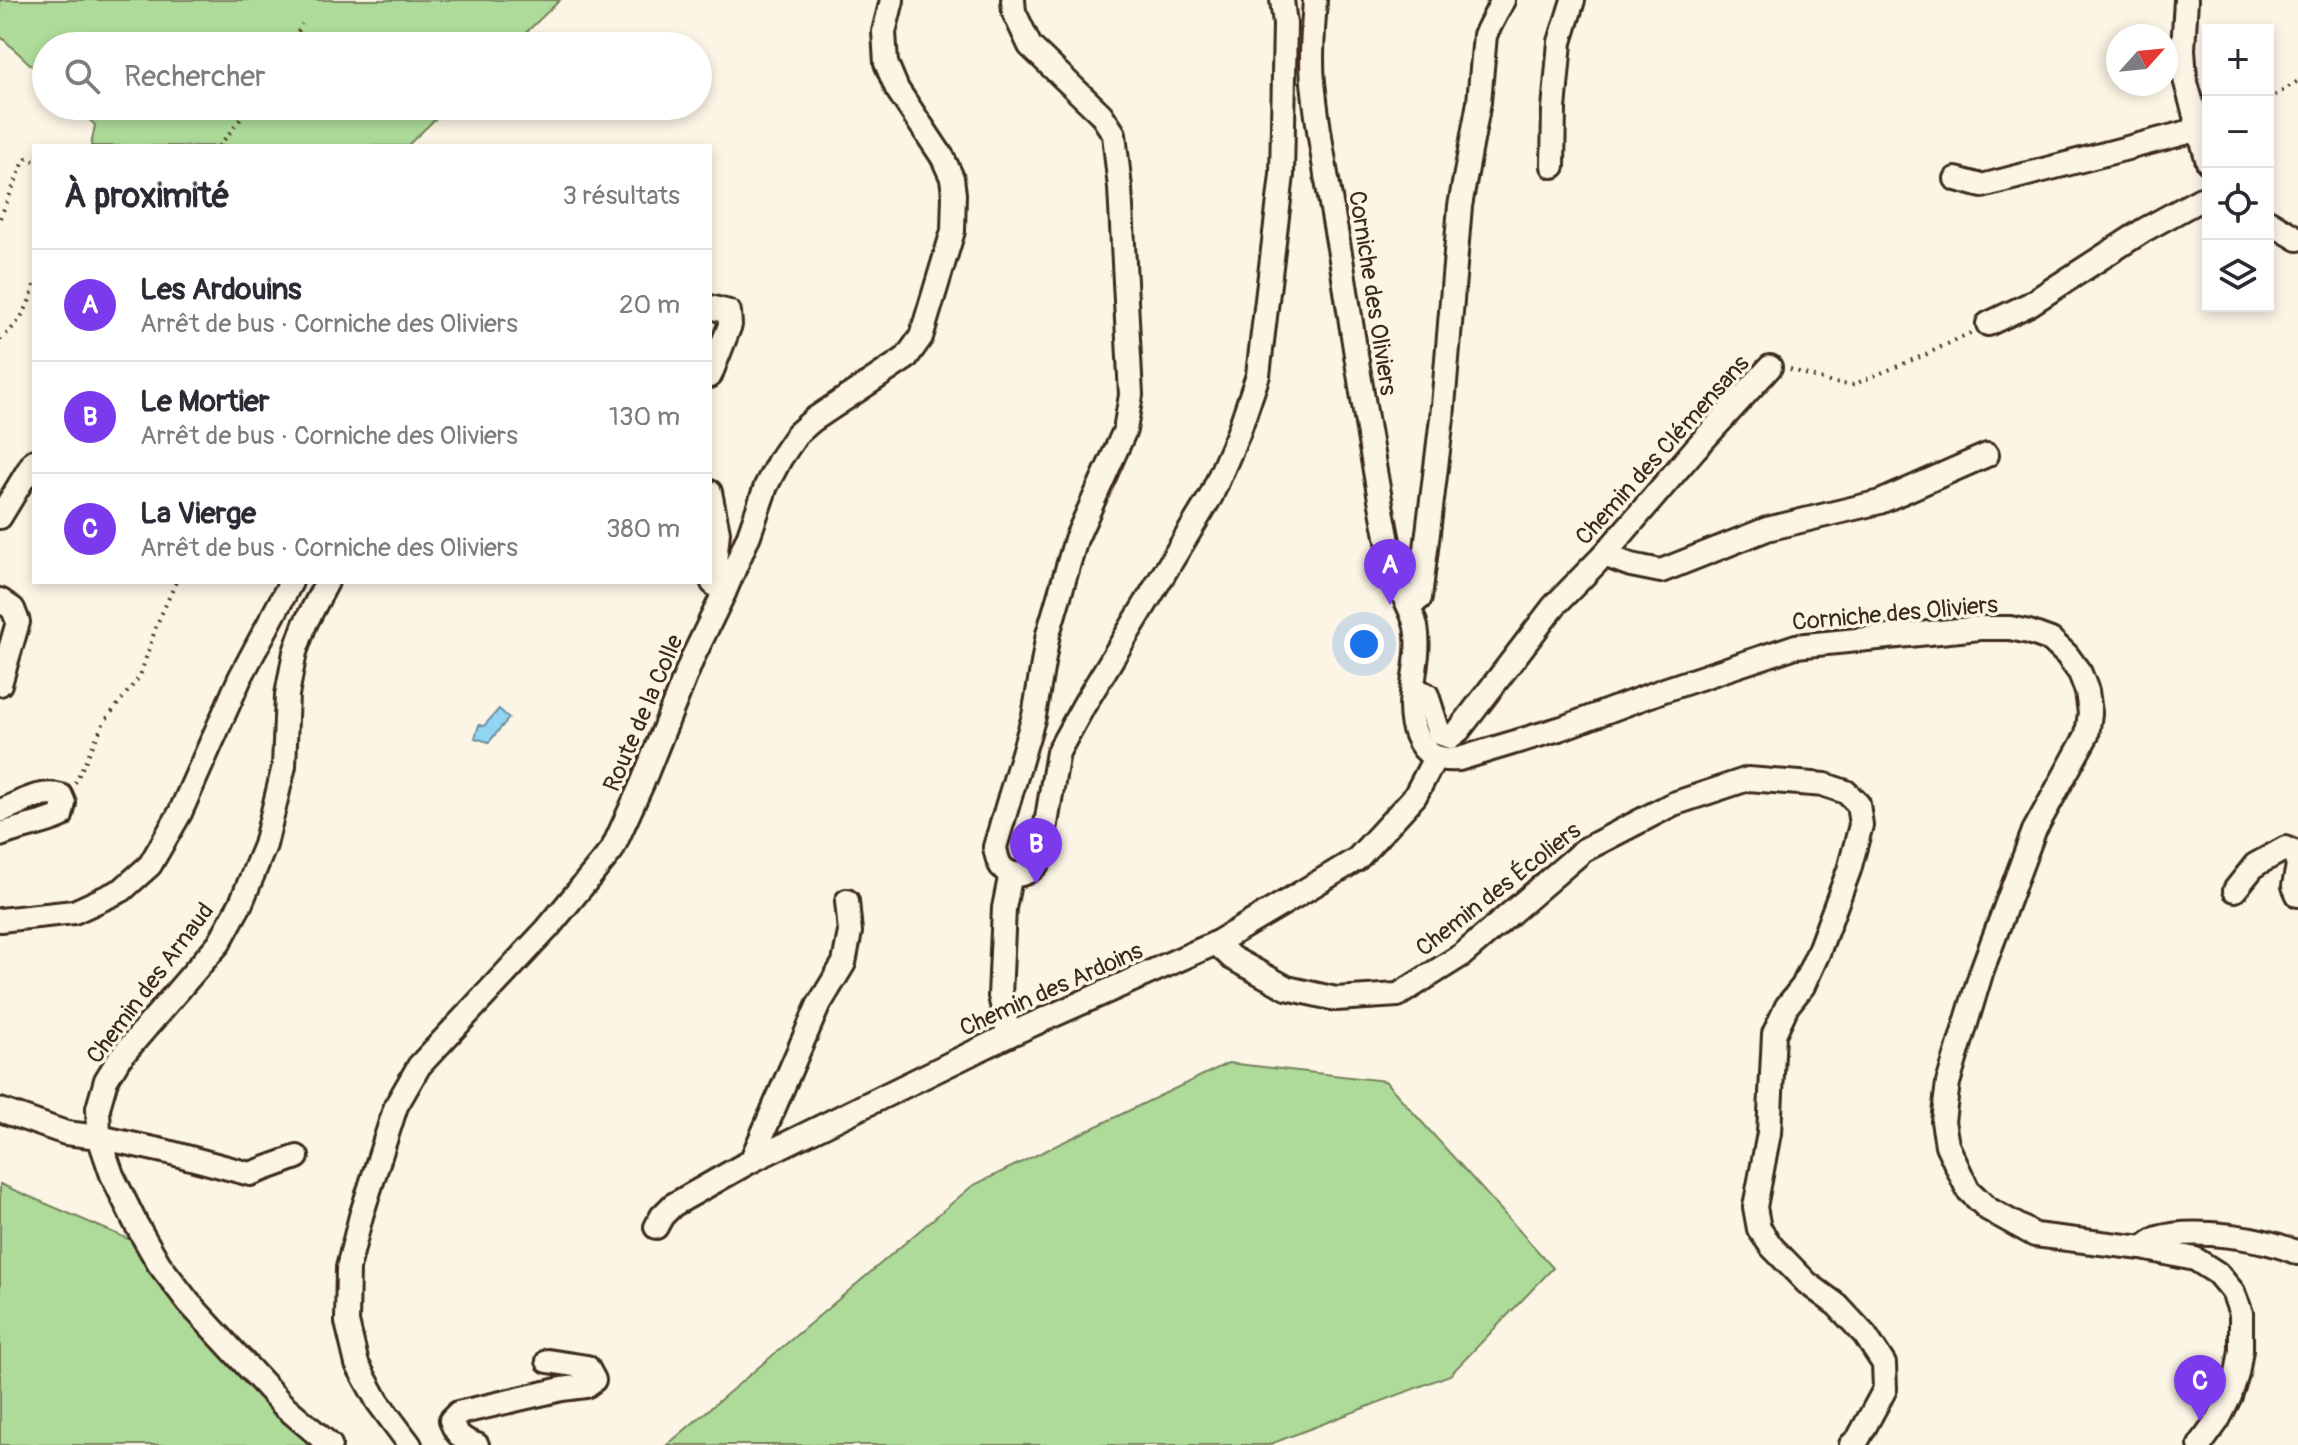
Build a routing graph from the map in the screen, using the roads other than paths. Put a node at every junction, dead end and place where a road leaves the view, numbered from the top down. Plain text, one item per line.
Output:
1 (892, 0) edge
2 (1013, 0) edge
3 (1282, 0) edge
4 (1315, 0) edge
5 (1503, 0) edge
6 (1573, 0) edge
7 (2186, 0) edge
8 (2200, 129) junction
9 (2202, 137) edge
10 (1553, 166) dead end
11 (1956, 179) dead end
12 (2202, 201) edge
13 (2274, 225) edge
14 (2298, 239) edge
15 (712, 308) edge
16 (1988, 324) road end
17 (1770, 367) road end
18 (712, 371) edge
19 (1987, 455) dead end
20 (32, 464) edge
21 (712, 502) edge
22 (0, 517) edge
23 (1604, 555) junction
24 (290, 584) edge
25 (326, 584) edge
26 (724, 593) junction
27 (0, 600) edge
28 (1410, 606) junction
29 (0, 684) edge
30 (1414, 688) junction
31 (1435, 758) junction
32 (0, 811) edge
33 (0, 835) edge
34 (1011, 873) junction
35 (2235, 890) dead end
36 (2298, 895) edge
37 (847, 901) dead end
38 (0, 920) edge
39 (1216, 943) junction
40 (1009, 1035) junction
41 (0, 1110) edge
42 (99, 1137) junction
43 (297, 1157) dead end
44 (751, 1161) junction
45 (656, 1227) dead end
46 (2142, 1248) junction
47 (2298, 1253) edge
48 (548, 1361) dead end
49 (330, 1445) edge
50 (410, 1445) edge
51 (477, 1445) edge
52 (1851, 1445) edge
53 (2200, 1445) edge

1 - 26 street, Route de la Colle
2 - 34 street
3 - 34 street
4 - 28 street, Corniche des Oliviers
5 - 28 street
6 - 10 street
7 - 8 street
8 - 9 street
8 - 11 street
12 - 16 street
13 - 14 street
15 - 18 street
17 - 23 street, Chemin des Clémensans
19 - 23 street
20 - 22 street
21 - 26 street
23 - 30 street, Chemin des Clémensans
24 - 38 street
25 - 42 street, Chemin des Arnaud
26 - 50 street, Route de la Colle
27 - 29 street
28 - 30 street, Corniche des Oliviers
30 - 31 street, Corniche des Oliviers
31 - 39 street, Chemin des Ardoins
31 - 46 street, Corniche des Oliviers
32 - 33 street
34 - 40 street
35 - 36 street
37 - 44 street
39 - 40 street, Chemin des Ardoins
39 - 52 street, Chemin des Écoliers
40 - 44 street, Chemin des Ardoins
41 - 42 street
42 - 43 street
42 - 49 street, Chemin des Arnaud
44 - 45 street, Chemin des Ardoins
46 - 47 street
46 - 53 street, Corniche des Oliviers
48 - 51 street

